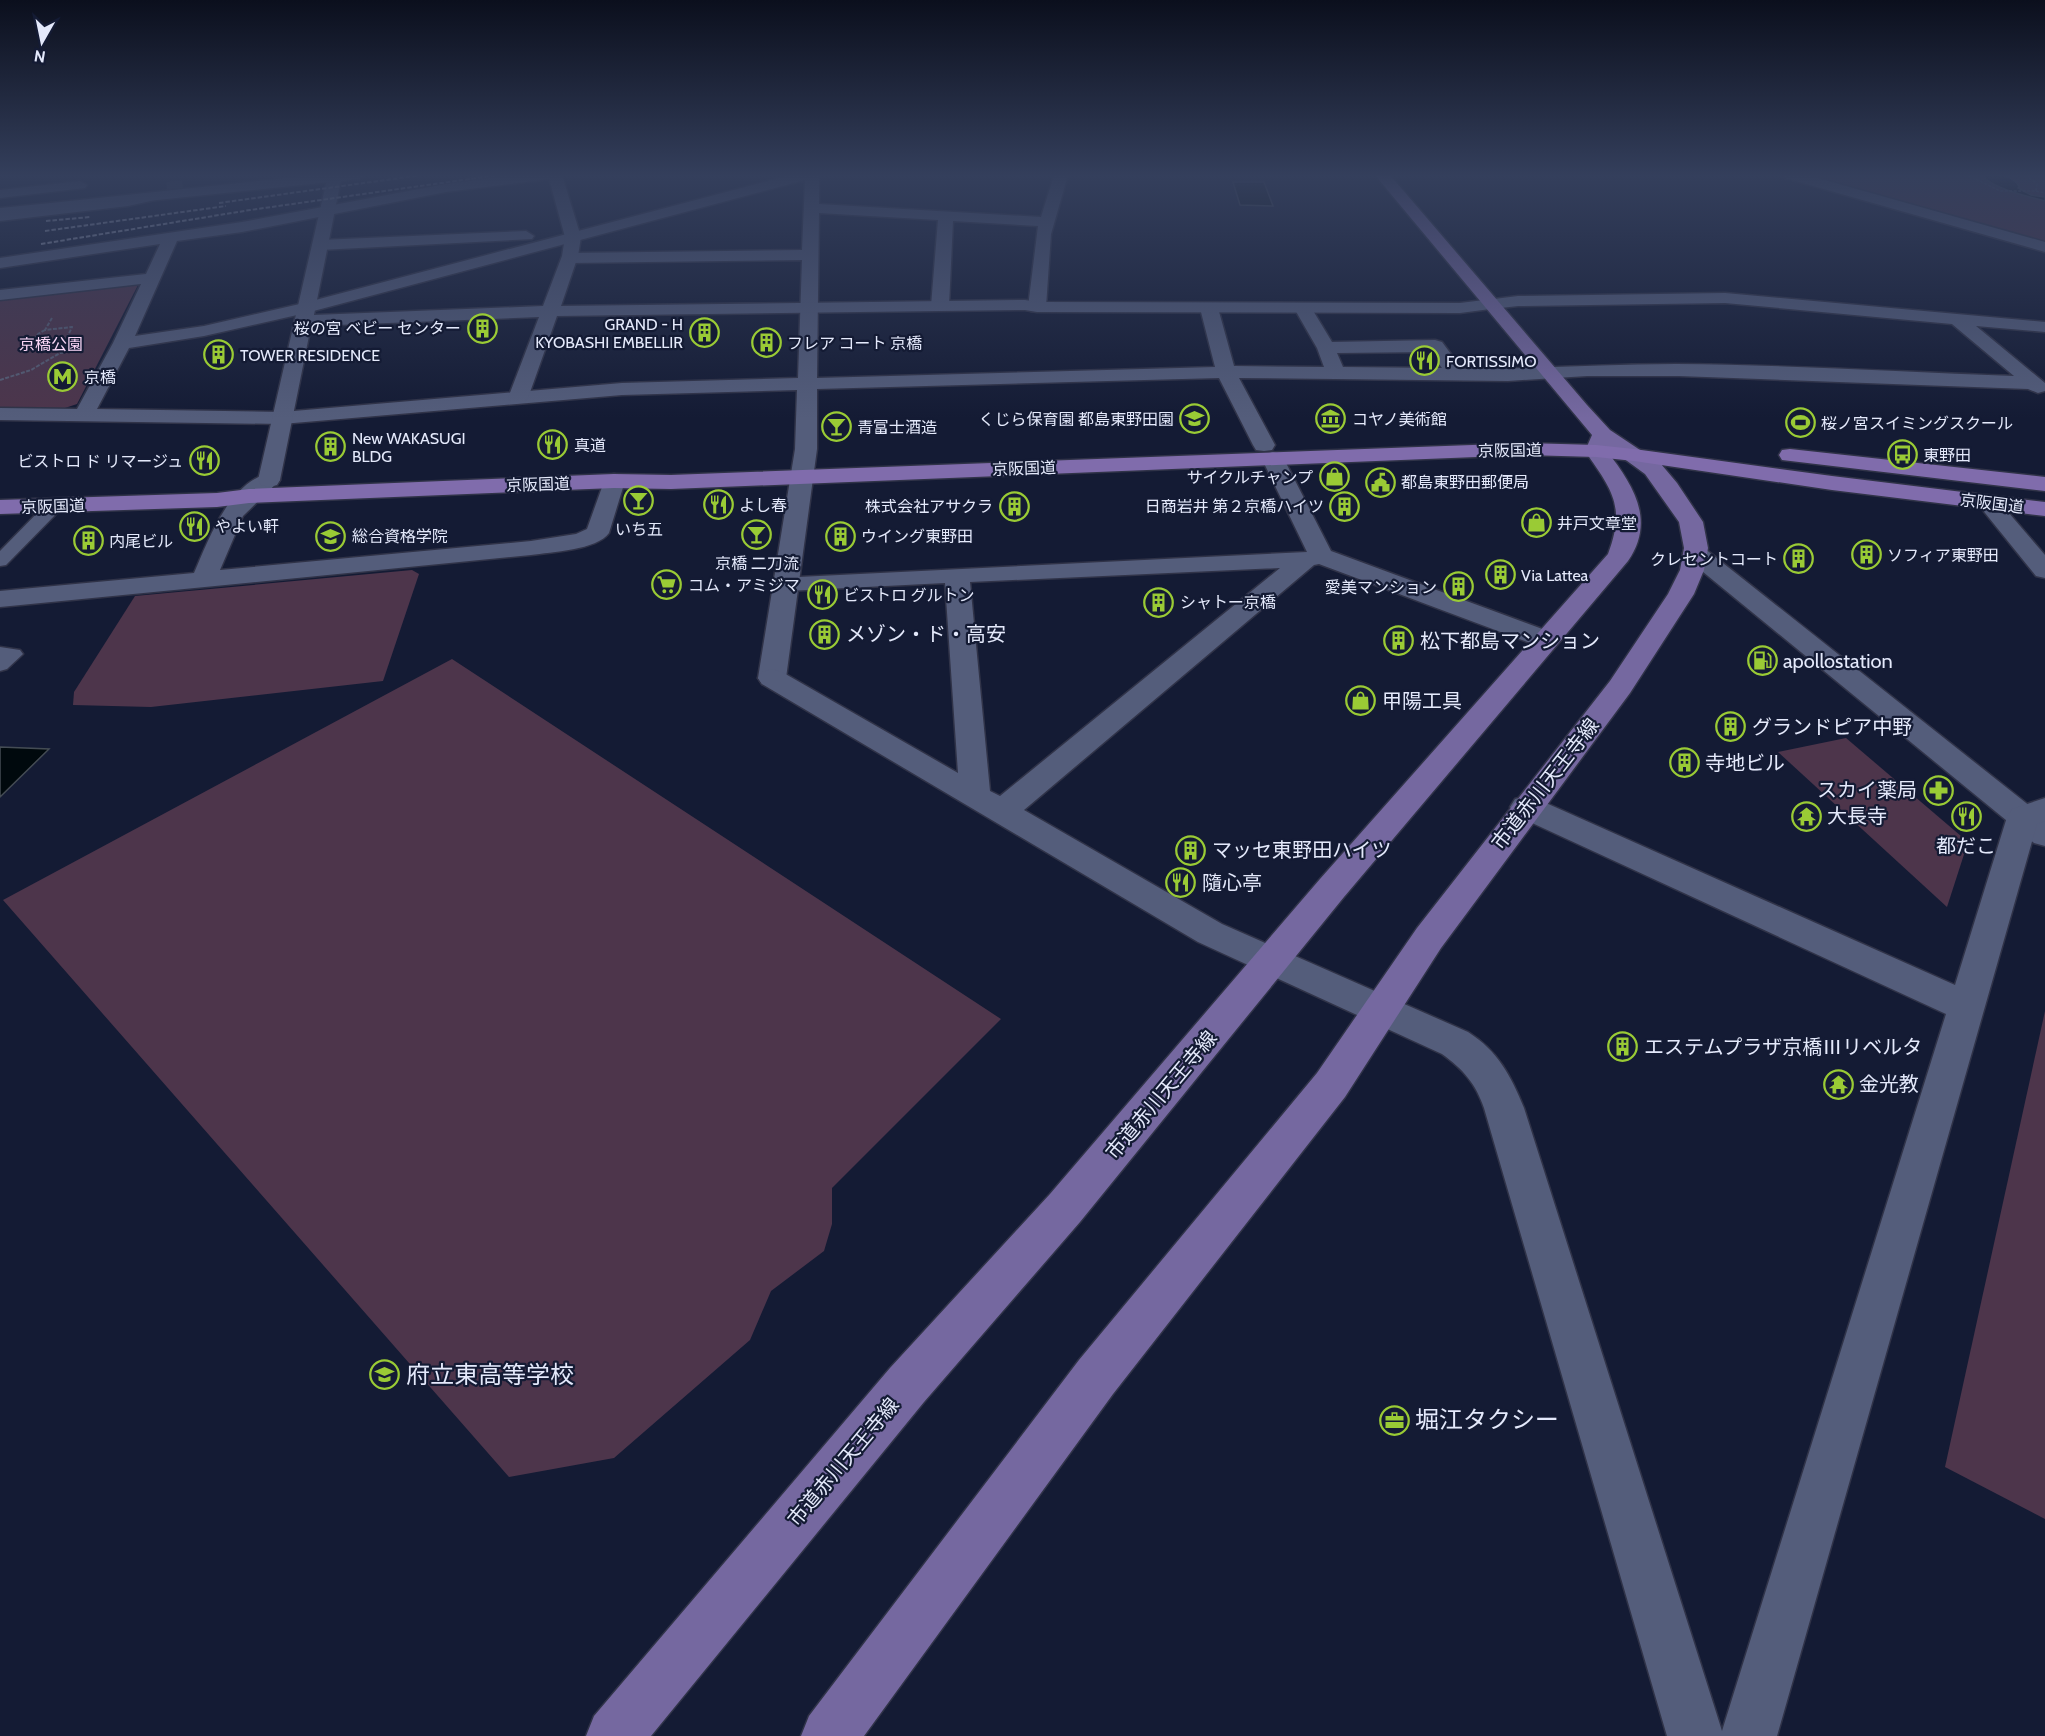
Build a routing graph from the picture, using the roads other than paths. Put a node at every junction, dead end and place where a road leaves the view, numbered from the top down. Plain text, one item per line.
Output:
1 (46, 256) edge
2 (162, 256) edge
3 (317, 256) edge
4 (507, 256) edge
5 (729, 256) edge
6 (810, 256) edge
7 (943, 256) edge
8 (1041, 256) edge
9 (1451, 256) edge
10 (570, 258) joint
11 (0, 263) edge
12 (152, 278) junction
13 (0, 295) edge
14 (1492, 304) junction
15 (940, 306) junction
16 (810, 307) junction
17 (1037, 307) junction
18 (1209, 308) junction
19 (1303, 308) junction
20 (550, 311) junction
21 (304, 315) junction
22 (1959, 321) junction
23 (2045, 327) edge
24 (122, 343) junction
25 (1326, 348) junction
26 (1226, 372) junction
27 (1336, 373) junction
28 (1550, 373) junction
29 (1456, 375) junction
30 (807, 384) junction
31 (2039, 387) edge
32 (518, 398) junction
33 (0, 414) edge
34 (83, 416) junction
35 (282, 418) junction
36 (1599, 442) junction
37 (1268, 452) junction
38 (1634, 455) junction
39 (803, 468) junction
40 (269, 480) junction
41 (614, 481) junction
42 (2045, 484) edge
43 (0, 492) edge
44 (249, 496) junction
45 (1988, 503) junction
46 (55, 506) junction
47 (0, 507) edge
48 (2045, 509) edge
49 (1695, 553) junction
50 (1313, 558) junction
51 (0, 561) edge
52 (2045, 571) edge
53 (957, 575) junction
54 (203, 580) junction
55 (787, 583) junction
56 (0, 599) edge
57 (1547, 640) junction
58 (0, 653) edge
59 (0, 665) edge
60 (988, 804) junction
61 (1526, 807) junction
62 (2038, 820) edge
63 (1271, 961) junction
64 (1966, 1007) junction
65 (1382, 1010) junction
66 (614, 1736) edge
67 (829, 1736) edge
68 (1695, 1736) edge
69 (1749, 1736) edge

1 - 11 street
2 - 12 street
3 - 21 street
4 - 21 street
5 - 10 street
6 - 16 street
7 - 15 street
8 - 17 street
9 - 14 main road, 市道赤川天王寺線
10 - 20 street
12 - 13 street
12 - 24 street
14 - 19 street
14 - 22 street
14 - 28 main road, 市道赤川天王寺線
15 - 16 street
15 - 17 street
16 - 20 street
16 - 30 street
17 - 18 street
18 - 19 street
18 - 26 street
19 - 25 street
20 - 21 street
20 - 32 street
21 - 24 street
21 - 35 street
22 - 23 street
22 - 31 street
24 - 34 street
25 - 27 street
25 - 29 street
26 - 27 street
26 - 30 street
26 - 37 street
27 - 29 street
28 - 29 street
28 - 31 street
28 - 36 main road, 市道赤川天王寺線
30 - 32 street
30 - 39 street
32 - 35 street
33 - 34 street
34 - 35 street
35 - 40 street
36 - 37 highway, 京阪国道
36 - 38 highway, 京阪国道
36 - 42 highway, 京阪国道
36 - 57 main road, 市道赤川天王寺線
37 - 39 highway, 京阪国道
37 - 50 street
38 - 45 highway, 京阪国道
38 - 49 main road, 市道赤川天王寺線
39 - 40 highway, 京阪国道
39 - 41 highway, 京阪国道
39 - 55 street
40 - 43 highway, 京阪国道
40 - 44 street
41 - 44 highway, 京阪国道
41 - 54 street
44 - 46 highway, 京阪国道
44 - 54 street
45 - 48 highway, 京阪国道
45 - 52 street
46 - 47 highway, 京阪国道
46 - 51 lane
49 - 61 main road, 市道赤川天王寺線
49 - 62 street
50 - 53 street
50 - 57 street
50 - 60 street
53 - 55 street
53 - 60 street
54 - 56 street
55 - 60 street
57 - 63 main road, 市道赤川天王寺線
58 - 59 lane
60 - 63 street
61 - 64 street
61 - 65 main road, 市道赤川天王寺線
62 - 64 street
63 - 65 street
63 - 66 main road, 市道赤川天王寺線
64 - 69 street
65 - 67 main road, 市道赤川天王寺線
65 - 68 street

